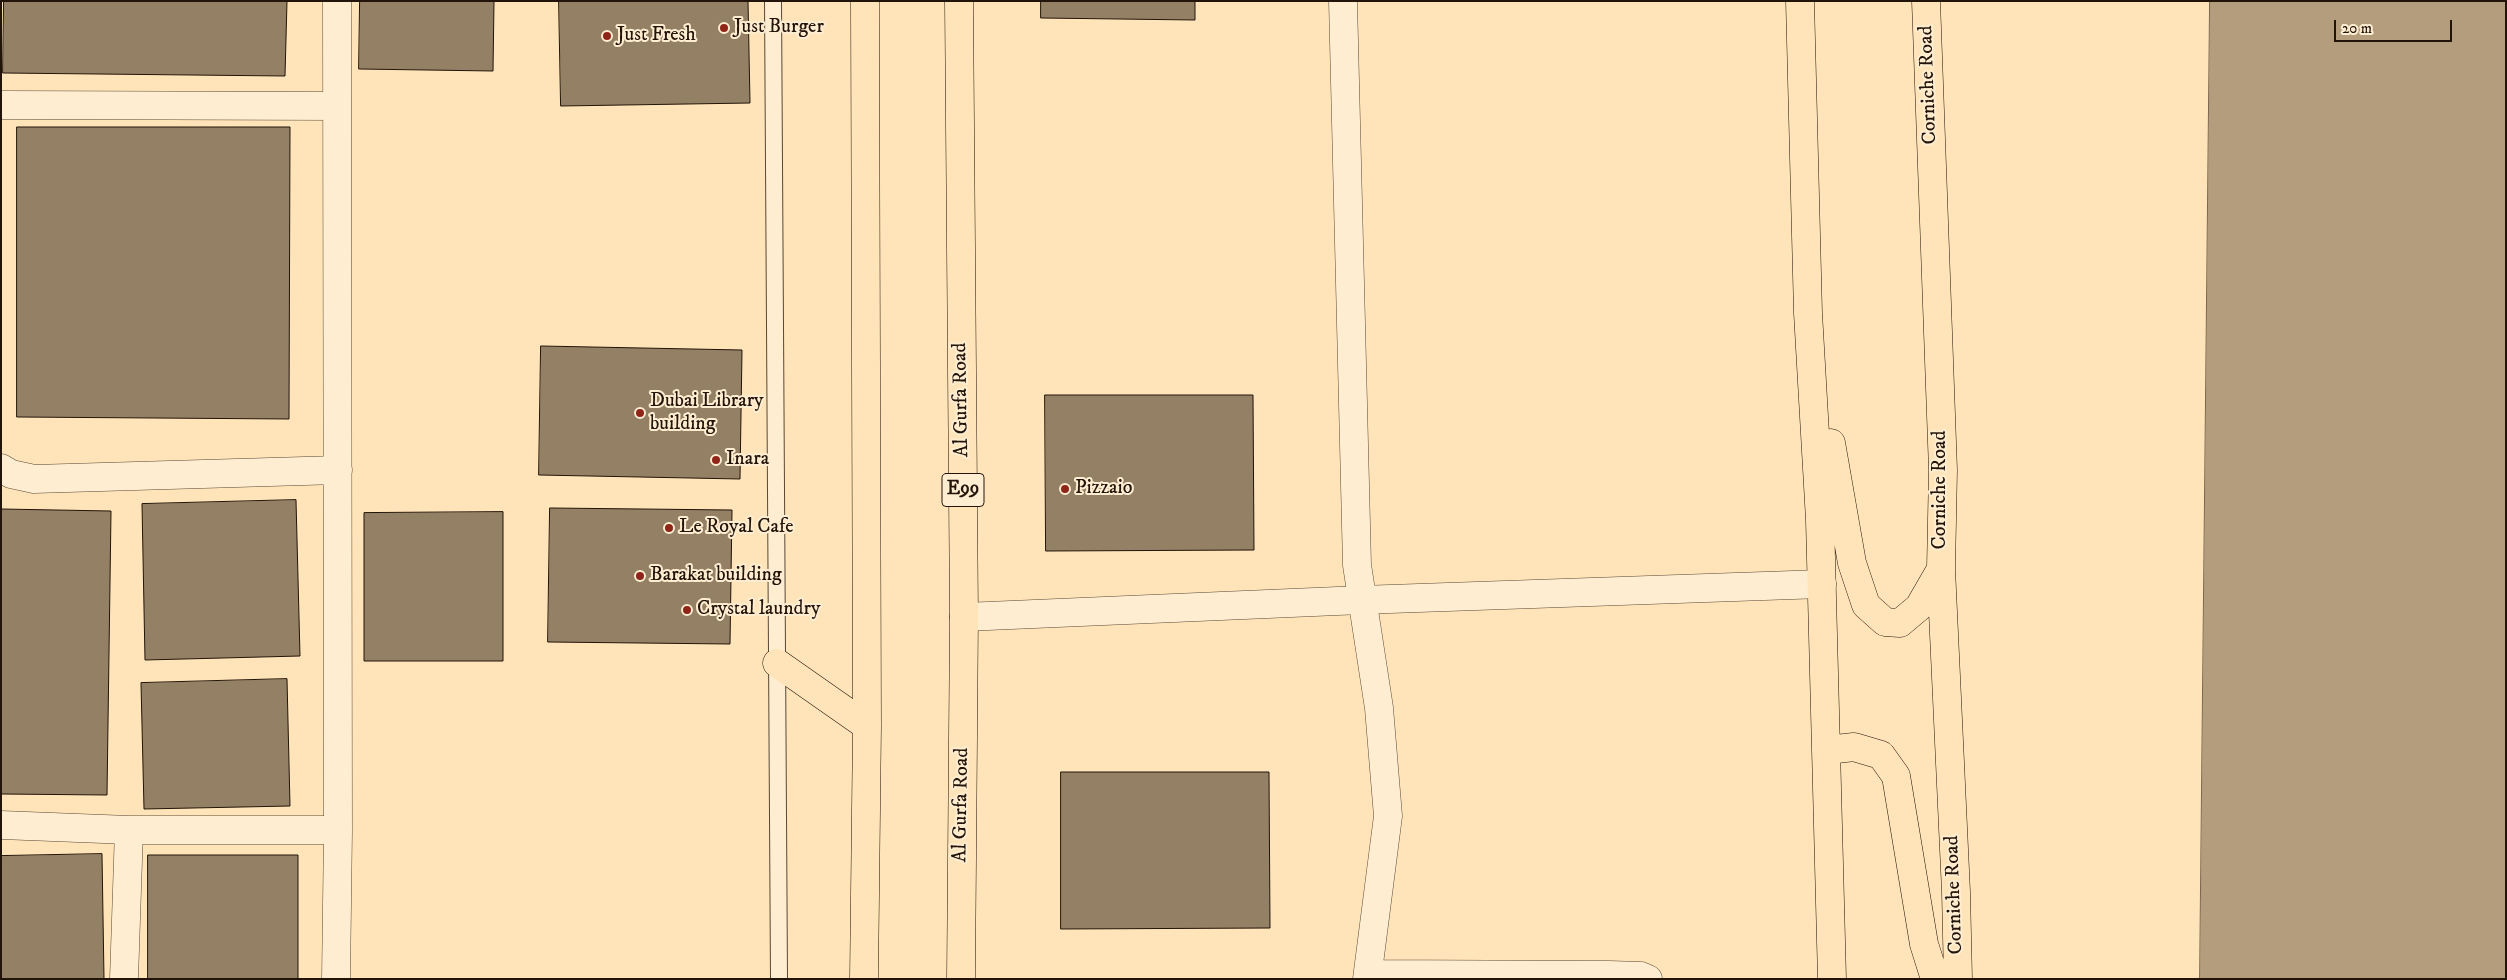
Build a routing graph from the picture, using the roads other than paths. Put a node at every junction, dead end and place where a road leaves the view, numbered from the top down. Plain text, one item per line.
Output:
1 (337, 1) edge
2 (773, 1) edge
3 (865, 1) edge
4 (959, 1) edge
5 (1343, 1) edge
6 (1800, 1) edge
7 (1926, 1) edge
8 (1, 105) edge
9 (336, 106) junction
10 (1808, 313) junction
11 (1, 468) edge
12 (338, 470) junction
13 (1941, 569) junction
14 (1822, 584) junction
15 (1361, 600) junction
16 (964, 617) junction
17 (777, 663) junction
18 (867, 726) junction
19 (1827, 750) junction
20 (1, 825) edge
21 (129, 830) junction
22 (338, 830) junction
23 (1368, 976) edge
24 (124, 979) edge
25 (336, 979) edge
26 (779, 979) edge
27 (864, 979) edge
28 (960, 979) edge
29 (1648, 979) edge
30 (1832, 979) edge
31 (1935, 979) edge
32 (1958, 979) edge

1 - 9 street
2 - 17 lane
3 - 18 highway
4 - 16 highway, Al Gurfa Road / E99
5 - 15 street
6 - 10 highway
7 - 13 highway, Corniche Road
8 - 9 street
9 - 12 street
10 - 13 highway
10 - 14 highway
11 - 12 street
12 - 22 street
13 - 32 highway, Corniche Road
14 - 15 street
14 - 19 highway
15 - 16 street
15 - 23 street
16 - 28 highway, Al Gurfa Road / E99
17 - 18 highway
17 - 26 lane
18 - 27 highway
19 - 30 highway
19 - 31 highway
20 - 21 street
21 - 22 street
21 - 24 street
22 - 25 street
23 - 29 street

